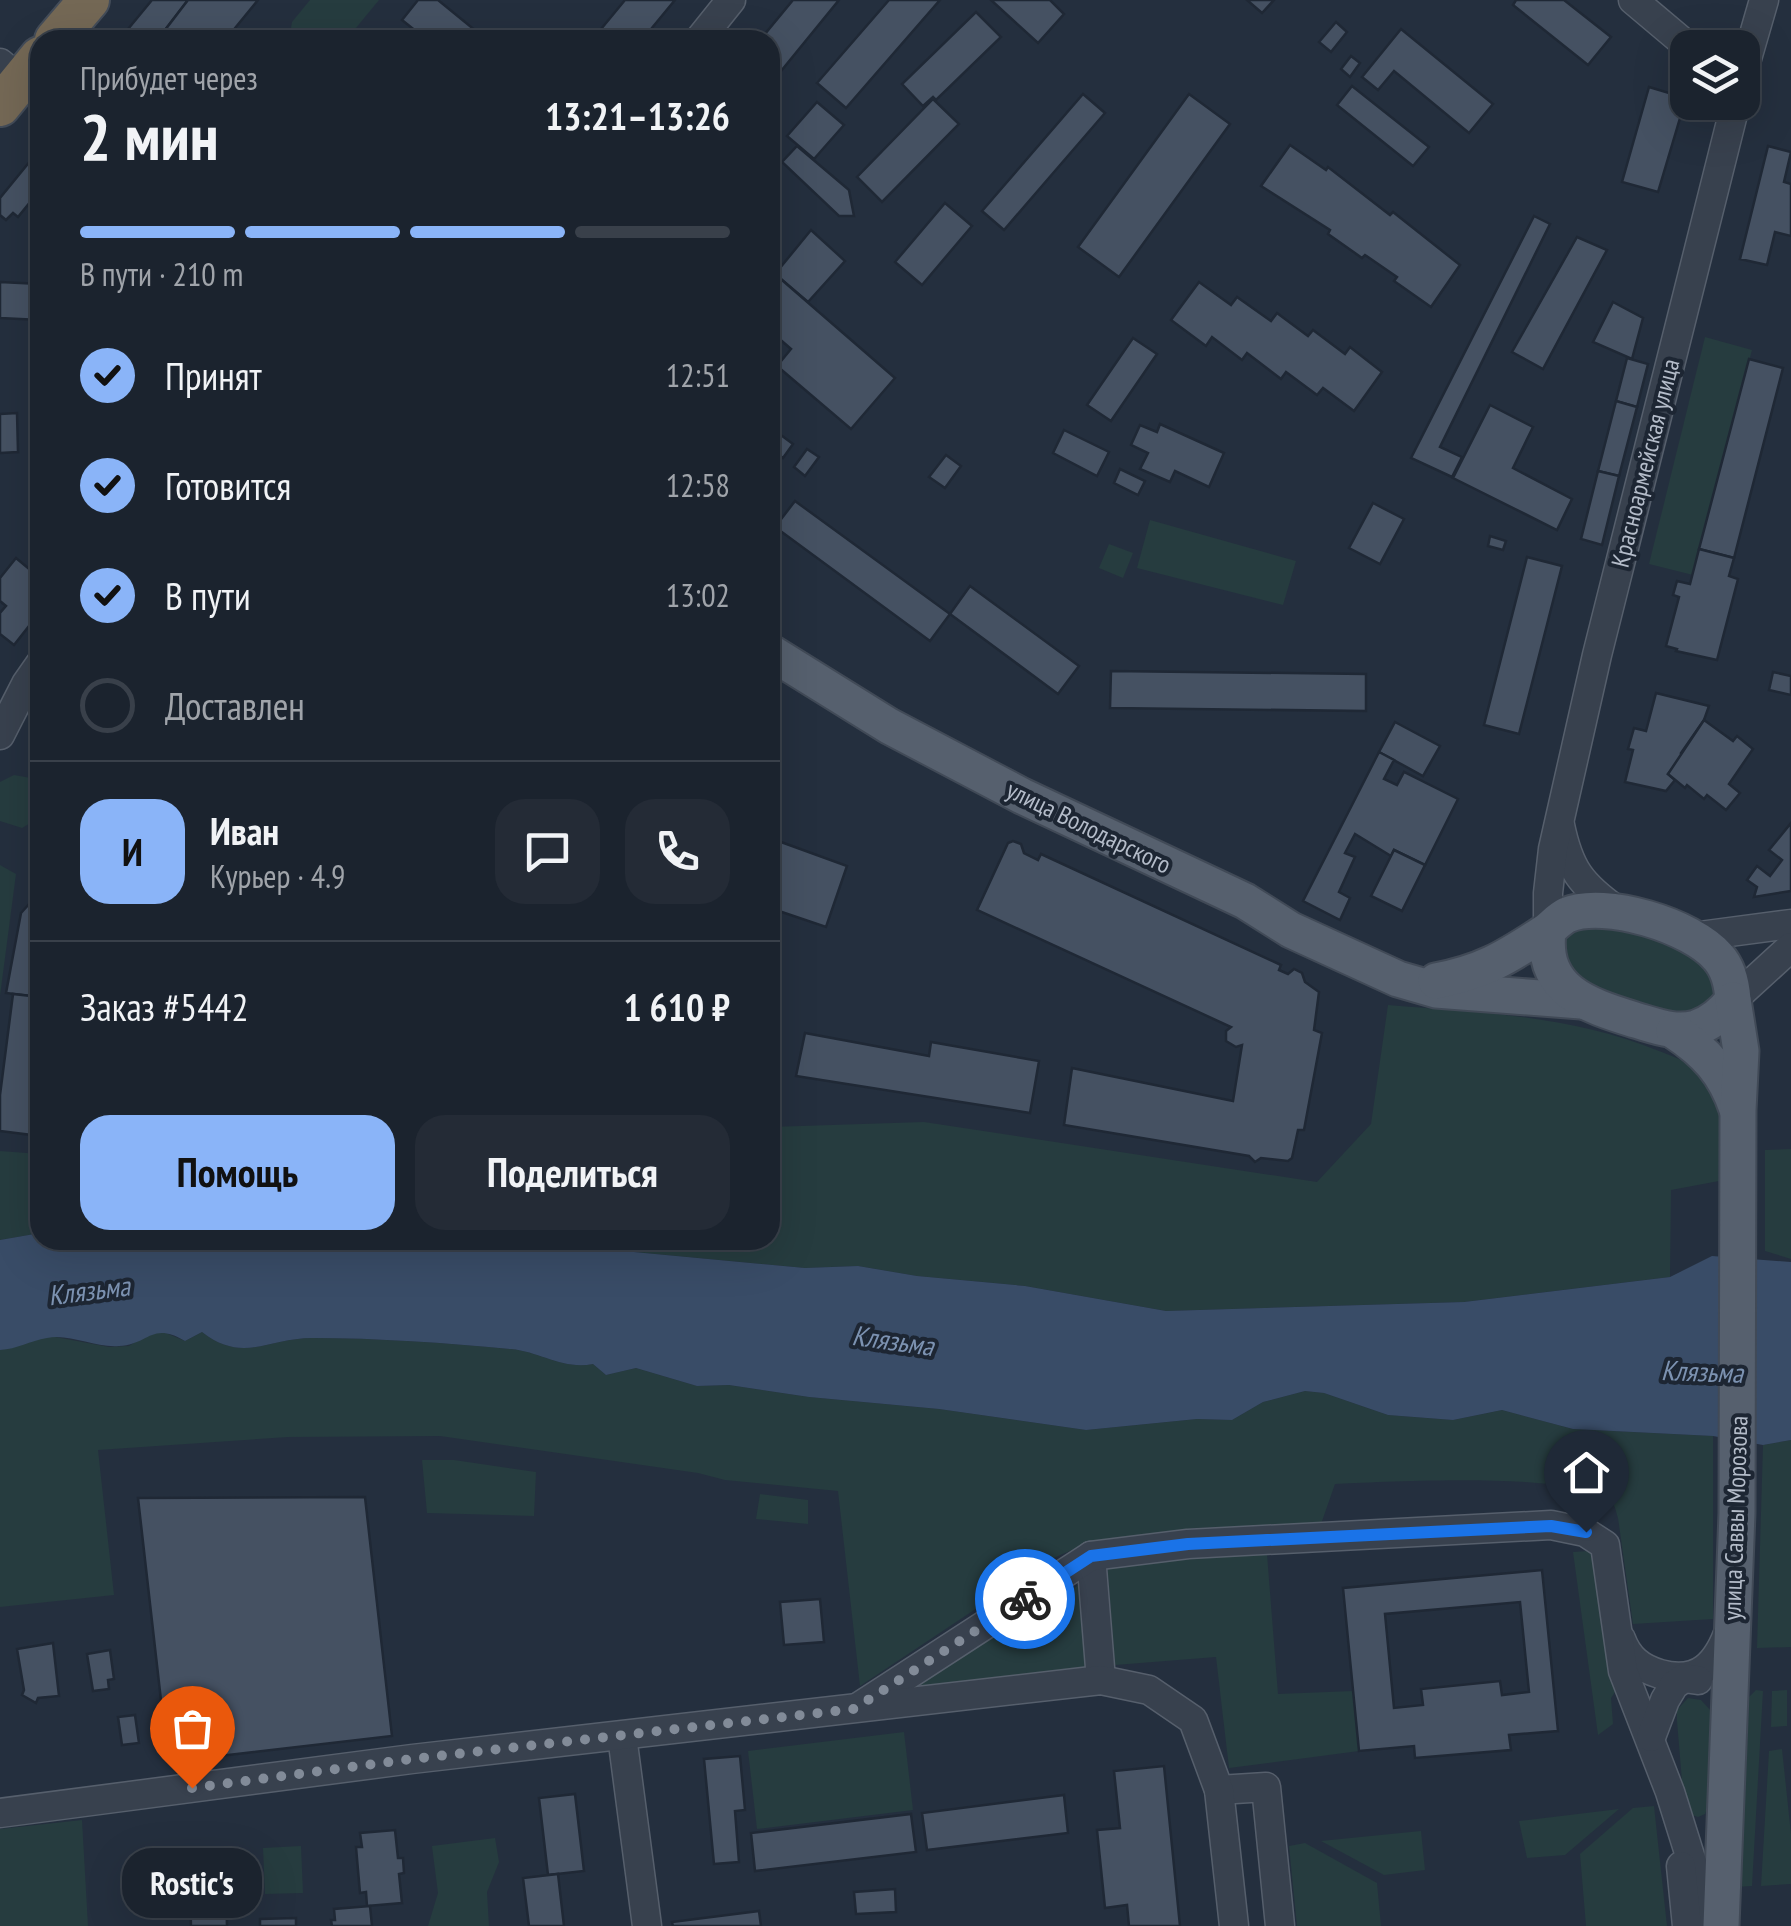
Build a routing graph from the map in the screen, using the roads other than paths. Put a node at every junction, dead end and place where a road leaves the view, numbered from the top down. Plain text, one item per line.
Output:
1 (89, 0) edge
2 (731, 0) edge
3 (1632, 0) edge
4 (1764, 0) edge
5 (64, 30) edge
6 (706, 30) edge
7 (1756, 30) edge
8 (1670, 31) edge
9 (1731, 120) edge
10 (780, 658) edge
11 (30, 678) edge
12 (0, 735) edge
13 (1560, 824) junction
14 (1618, 911) junction
15 (1791, 924) edge
16 (1548, 931) junction
17 (1692, 937) junction
18 (1791, 947) edge
19 (1418, 984) junction
20 (1733, 1000) junction
21 (1582, 1001) junction
22 (1674, 1031) junction
23 (1738, 1110) junction
24 (1091, 1556) junction
25 (1733, 1616) junction
26 (1616, 1628) junction
27 (1684, 1678) junction
28 (1100, 1680) junction
29 (1728, 1693) junction
30 (854, 1709) junction
31 (622, 1736) junction
32 (1650, 1737) junction
33 (1219, 1790) junction
34 (0, 1813) edge
35 (1678, 1820) junction
36 (647, 1926) edge
37 (1234, 1926) edge
38 (1280, 1926) edge
39 (1687, 1926) edge
40 (1712, 1926) edge
41 (1720, 1926) edge

1 - 5 highway
2 - 6 street
3 - 8 street
4 - 7 street
9 - 13 street, Красноармейская улица
10 - 19 main road, улица Володарского
11 - 12 street
13 - 14 street
13 - 16 street, Красноармейская улица
14 - 16 main road
14 - 17 main road
15 - 17 street
16 - 19 main road
16 - 21 main road
17 - 20 main road, улица Саввы Морозова
18 - 20 street
19 - 21 main road, улица Володарского
20 - 22 main road
20 - 23 main road, улица Саввы Морозова
21 - 22 main road, улица Володарского
22 - 23 main road, улица Саввы Морозова
23 - 25 main road, улица Саввы Морозова
24 - 26 street
24 - 28 street
24 - 30 street
25 - 27 street
25 - 29 main road, улица Саввы Морозова
26 - 27 street
26 - 32 street
27 - 29 street
27 - 32 street
28 - 30 street
28 - 33 street
29 - 41 main road, улица Саввы Морозова
30 - 31 street
31 - 34 street
31 - 36 street
32 - 35 street
33 - 37 street
33 - 38 street
35 - 39 street
35 - 40 street

